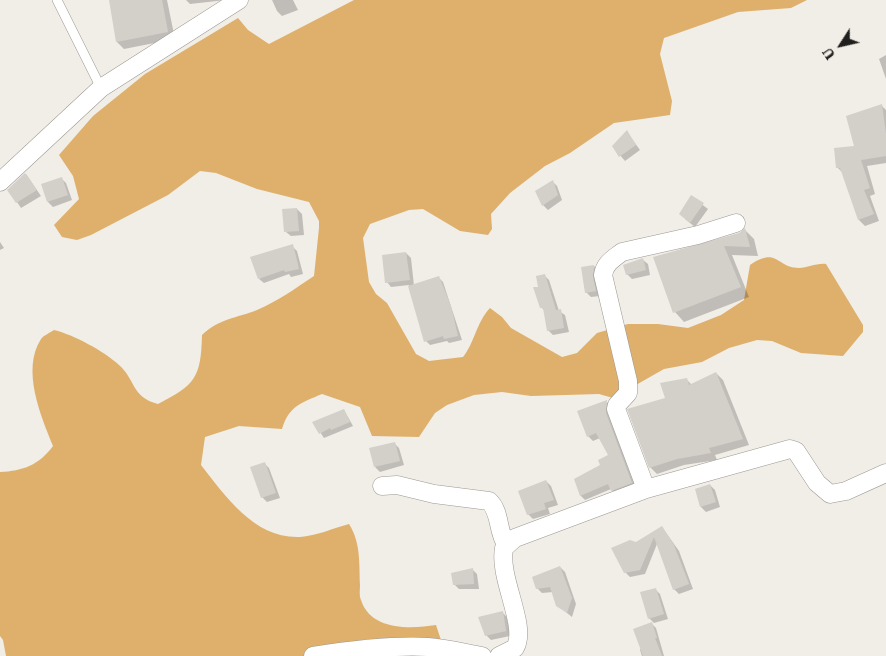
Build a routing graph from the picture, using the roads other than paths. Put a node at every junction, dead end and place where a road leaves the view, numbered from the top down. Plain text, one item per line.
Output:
1 (57, 0) edge
2 (239, 0) edge
3 (101, 88) junction
4 (0, 182) edge
5 (736, 223) dead end
6 (886, 473) edge
7 (382, 486) dead end
8 (646, 490) junction
9 (506, 544) junction
10 (312, 656) edge
11 (482, 656) edge
12 (499, 656) edge

1 - 3 lane
2 - 3 street
3 - 4 street
5 - 8 street
6 - 8 street
7 - 9 street
8 - 9 street
9 - 12 street
10 - 11 street

